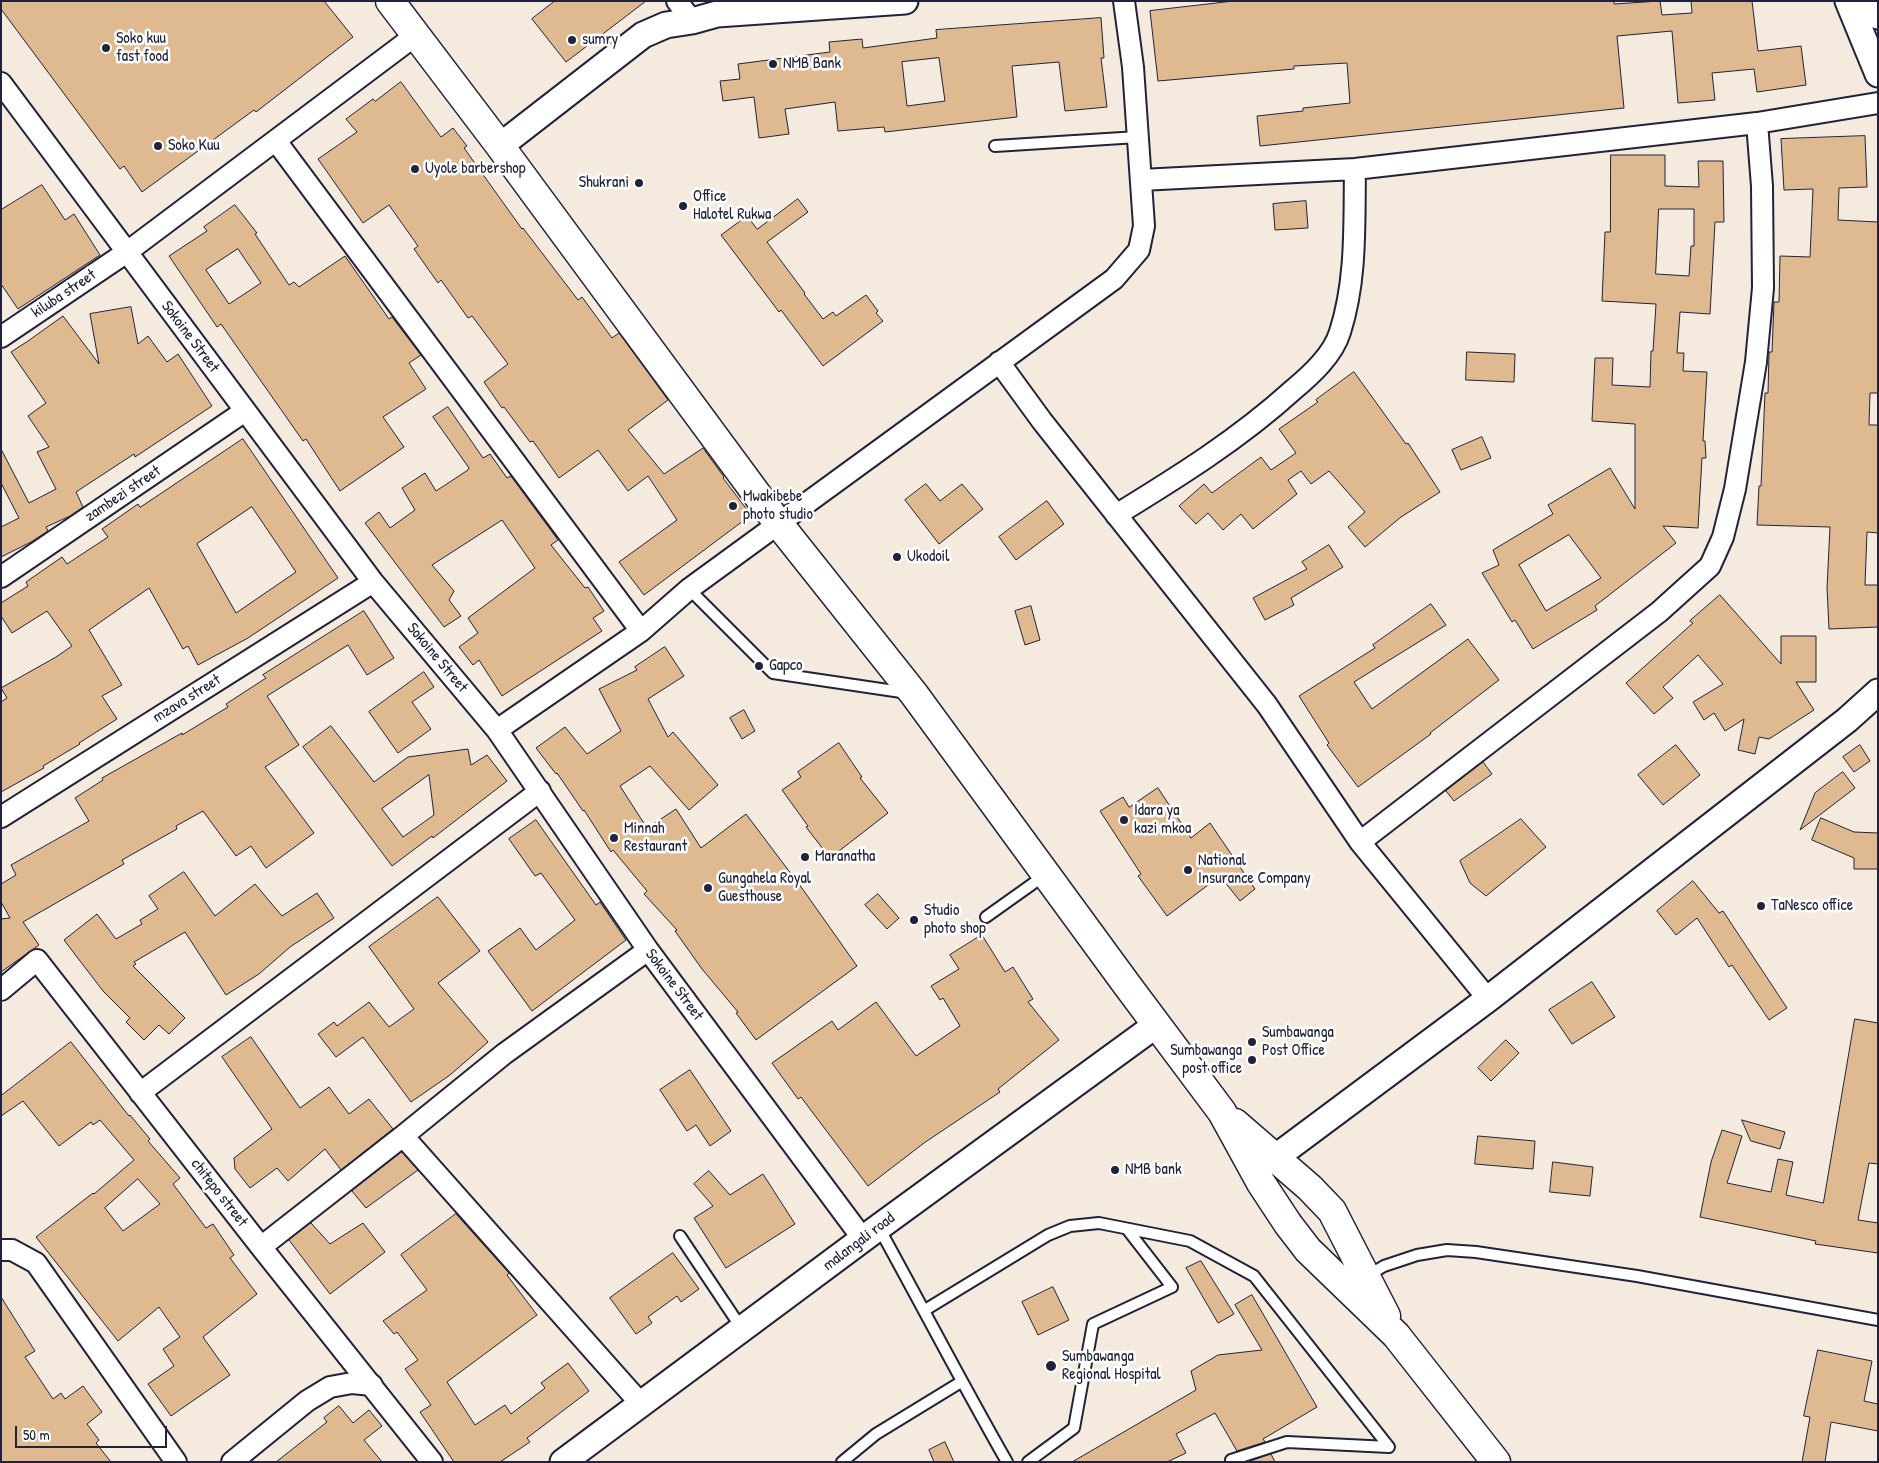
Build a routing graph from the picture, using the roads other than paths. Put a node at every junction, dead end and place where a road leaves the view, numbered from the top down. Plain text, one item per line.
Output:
1 (390, 1) edge
2 (677, 1) edge
3 (905, 1) edge
4 (1124, 1) edge
5 (1848, 1) edge
6 (1871, 1) edge
7 (1878, 16) edge
8 (692, 21) junction
9 (416, 35) junction
10 (1878, 74) edge
11 (1, 83) edge
12 (1878, 103) edge
13 (8, 105) edge
14 (1756, 123) junction
15 (1138, 137) junction
16 (276, 142) junction
17 (500, 146) junction
18 (995, 146) dead end
19 (1356, 169) junction
20 (1141, 180) junction
21 (127, 252) junction
22 (1, 336) edge
23 (999, 362) junction
24 (246, 411) junction
25 (1116, 515) junction
26 (778, 523) junction
27 (1, 577) edge
28 (373, 582) junction
29 (688, 589) junction
30 (641, 631) junction
31 (1878, 692) edge
32 (914, 694) junction
33 (497, 730) junction
34 (540, 791) junction
35 (1, 817) edge
36 (1360, 842) junction
37 (1046, 874) junction
38 (986, 917) dead end
39 (648, 950) junction
40 (1, 990) edge
41 (1488, 999) junction
42 (1156, 1025) junction
43 (140, 1093) junction
44 (1222, 1112) junction
45 (403, 1136) junction
46 (1276, 1157) junction
47 (1310, 1188) junction
48 (1281, 1214) junction
49 (1336, 1218) junction
50 (1126, 1229) junction
51 (871, 1233) junction
52 (680, 1236) dead end
53 (1304, 1244) junction
54 (261, 1247) junction
55 (1, 1250) edge
56 (1366, 1276) junction
57 (925, 1310) junction
58 (1878, 1320) edge
59 (742, 1329) junction
60 (1396, 1335) junction
61 (961, 1382) junction
62 (372, 1386) junction
63 (640, 1404) junction
64 (1231, 1460) dead end
65 (176, 1462) edge
66 (232, 1462) edge
67 (432, 1462) edge
68 (563, 1462) edge
69 (842, 1462) edge
70 (1007, 1462) edge
71 (1028, 1462) edge
72 (1496, 1462) edge

1 - 9 highway
2 - 8 street
3 - 8 street
4 - 15 street
5 - 10 street
6 - 7 street
8 - 17 street
9 - 16 street, kiluba street
9 - 17 highway
11 - 13 street, Sokoine Street
12 - 14 street
13 - 21 street, Sokoine Street
14 - 19 street
14 - 36 street
15 - 18 lane
15 - 20 street
16 - 21 street, kiluba street
16 - 30 street
17 - 26 highway
19 - 20 street
19 - 25 street
20 - 23 street
21 - 22 street, kiluba street
21 - 24 street, Sokoine Street
23 - 25 street
23 - 26 street
24 - 27 street, zambezi street
24 - 28 street, Sokoine Street
25 - 36 street
26 - 29 street
26 - 32 highway
28 - 33 street, Sokoine Street
28 - 35 street, mzava street
29 - 30 street
29 - 32 lane
30 - 33 street
31 - 41 street
32 - 37 highway
33 - 34 street, Sokoine Street
34 - 39 street, Sokoine Street
34 - 43 street
36 - 41 street
37 - 38 lane
37 - 42 highway
39 - 45 street
39 - 51 street, Sokoine Street
40 - 43 street, chitepo street
41 - 46 street
42 - 44 highway
42 - 51 street, malangali road
43 - 54 street, chitepo street
44 - 46 highway
44 - 48 highway
45 - 54 street
45 - 63 street
46 - 47 highway
47 - 48 highway
47 - 49 highway
48 - 53 highway
49 - 53 highway
49 - 56 highway
50 - 57 lane
50 - 64 lane
50 - 71 lane
51 - 57 lane
51 - 59 street, malangali road
52 - 59 lane
53 - 60 highway
54 - 62 street, chitepo street
55 - 65 street
56 - 58 lane
56 - 60 highway
57 - 61 lane
59 - 63 street, malangali road
60 - 72 highway
61 - 69 lane
61 - 70 lane
62 - 66 street
62 - 67 street, chitepo street
63 - 68 street, malangali road

